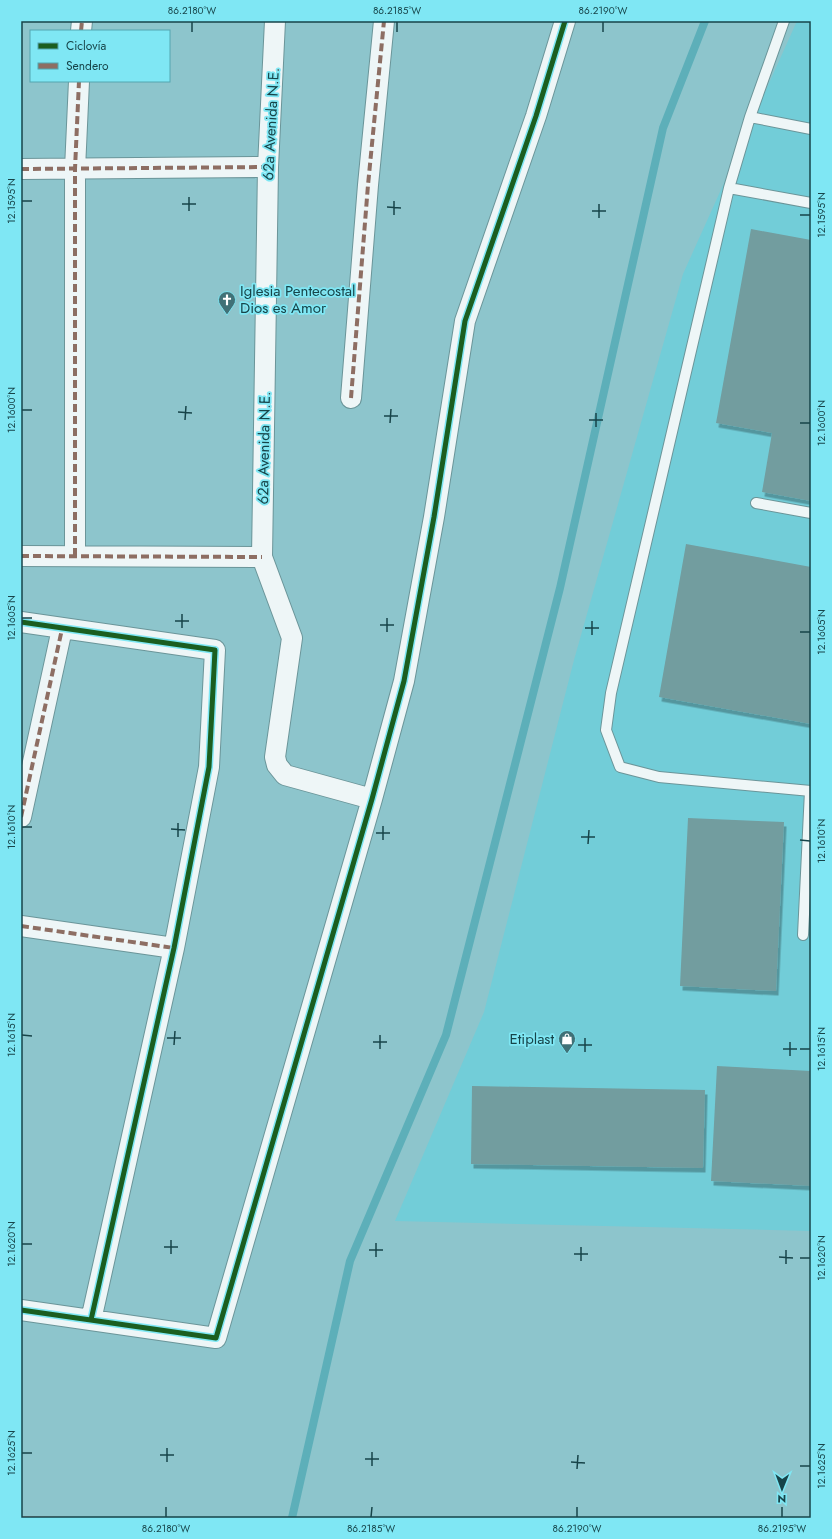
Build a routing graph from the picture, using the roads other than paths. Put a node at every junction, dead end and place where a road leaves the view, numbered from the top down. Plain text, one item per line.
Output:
1 (275, 21) edge
2 (384, 21) edge
3 (565, 21) edge
4 (784, 21) edge
5 (79, 82) edge
6 (750, 117) junction
7 (811, 129) edge
8 (268, 167) junction
9 (21, 169) edge
10 (75, 169) junction
11 (729, 188) junction
12 (811, 202) edge
13 (351, 398) dead end
14 (756, 503) dead end
15 (811, 512) edge
16 (21, 556) edge
17 (74, 556) junction
18 (262, 557) junction
19 (21, 622) edge
20 (62, 629) junction
21 (810, 791) edge
22 (372, 799) junction
23 (21, 817) edge
24 (21, 926) edge
25 (803, 935) dead end
26 (174, 948) junction
27 (21, 1310) edge
28 (91, 1320) junction

1 - 8 street, 62a Avenida N.E.
2 - 13 street
3 - 22 street
4 - 6 lane
5 - 10 street
6 - 7 lane
6 - 11 lane
8 - 10 street
8 - 18 street, 62a Avenida N.E.
9 - 10 street
10 - 17 street
11 - 12 lane
11 - 21 lane
14 - 15 lane
16 - 17 street
17 - 18 street
18 - 22 street, 62a Avenida N.E.
19 - 20 street
20 - 23 street
20 - 26 street
21 - 25 lane
22 - 28 street
24 - 26 street
26 - 28 street
27 - 28 street

